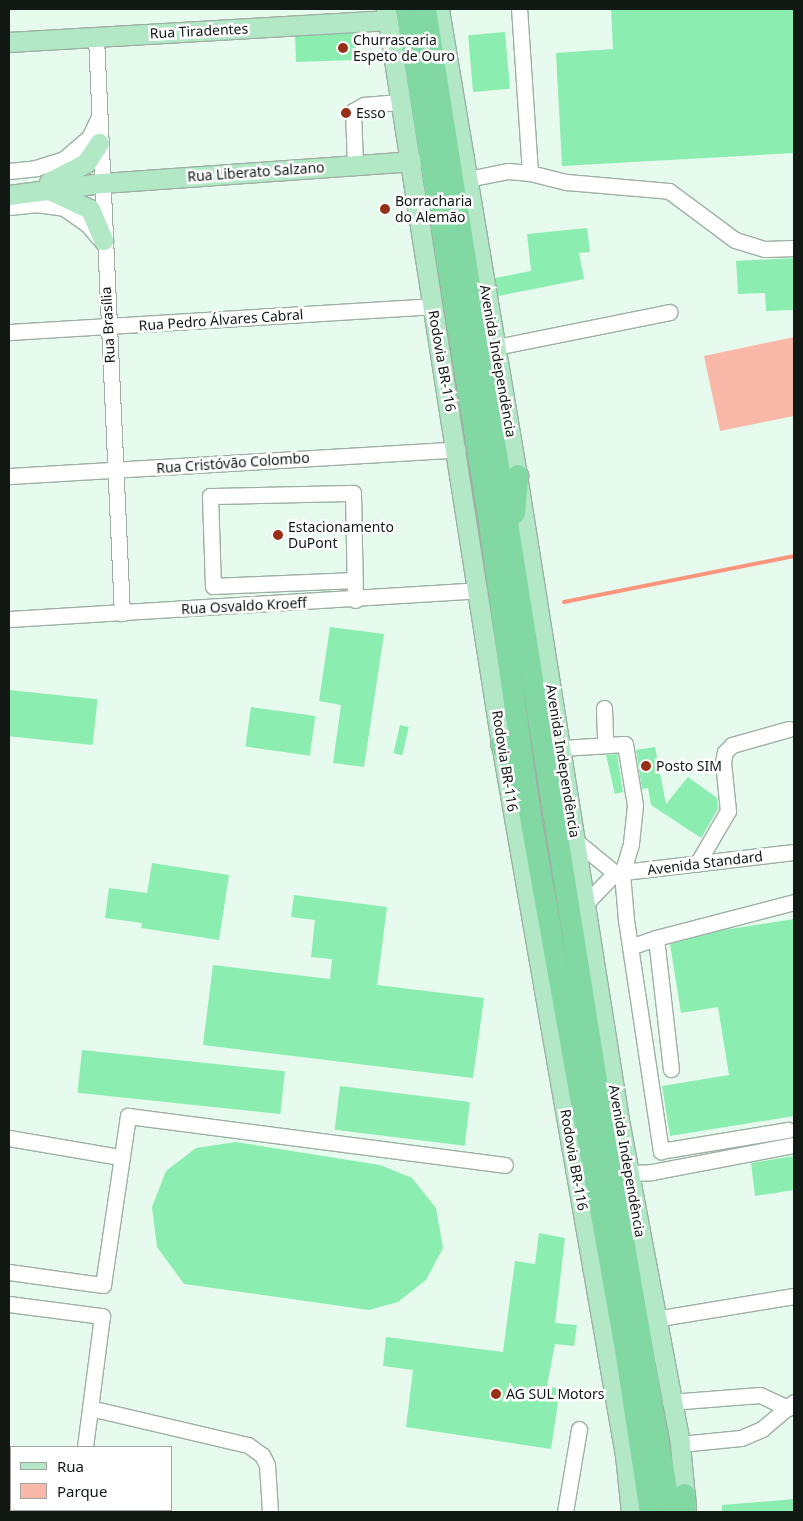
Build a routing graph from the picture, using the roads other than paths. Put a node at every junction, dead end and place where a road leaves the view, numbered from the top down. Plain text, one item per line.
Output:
1 (406, 9) edge
2 (425, 9) edge
3 (439, 9) edge
4 (519, 9) edge
5 (387, 15) edge
6 (96, 37) junction
7 (9, 42) edge
8 (402, 102) junction
9 (98, 118) junction
10 (99, 143) junction
11 (412, 161) junction
12 (355, 165) junction
13 (9, 171) edge
14 (530, 173) junction
15 (468, 179) junction
16 (101, 183) junction
17 (9, 185) edge
18 (46, 187) junction
19 (9, 194) edge
20 (9, 207) edge
21 (104, 244) junction
22 (794, 248) edge
23 (432, 306) junction
24 (670, 312) dead end
25 (108, 327) junction
26 (9, 332) edge
27 (496, 346) junction
28 (457, 449) junction
29 (115, 470) junction
30 (517, 475) junction
31 (9, 476) edge
32 (511, 546) junction
33 (354, 580) junction
34 (479, 590) junction
35 (355, 600) junction
36 (122, 613) junction
37 (9, 619) edge
38 (604, 708) dead end
39 (789, 729) dead end
40 (501, 744) junction
41 (605, 745) junction
42 (562, 748) junction
43 (529, 810) junction
44 (576, 841) junction
45 (794, 852) edge
46 (696, 864) junction
47 (618, 873) junction
48 (794, 902) edge
49 (586, 903) junction
50 (656, 938) junction
51 (630, 947) junction
52 (671, 1069) dead end
53 (788, 1130) dead end
54 (9, 1138) edge
55 (794, 1145) edge
56 (120, 1157) junction
57 (505, 1165) dead end
58 (629, 1173) junction
59 (9, 1272) edge
60 (794, 1296) edge
61 (9, 1304) edge
62 (655, 1318) junction
63 (670, 1402) junction
64 (791, 1405) edge
65 (90, 1408) junction
66 (579, 1429) dead end
67 (680, 1444) junction
68 (85, 1446) edge
69 (685, 1506) edge
70 (270, 1512) edge
71 (565, 1512) edge
72 (631, 1512) edge
73 (650, 1512) edge
74 (670, 1512) edge

1 - 43 highway, Rodovia BR-116
2 - 32 highway
3 - 15 main road, Avenida Independência
4 - 14 street
5 - 6 main road, Rua Tiradentes
5 - 8 main road, Rodovia BR-116
6 - 7 main road, Rua Tiradentes
6 - 9 street, Rua Brasília
8 - 11 main road, Rodovia BR-116
8 - 12 street
9 - 10 street, Rua Brasília
9 - 13 street
10 - 16 street, Rua Brasília
10 - 18 main road
11 - 12 main road, Rua Liberato Salzano
11 - 23 main road, Rodovia BR-116
12 - 16 main road, Rua Liberato Salzano
14 - 15 street
14 - 22 street
15 - 27 main road, Avenida Independência
16 - 18 main road, Rua Liberato Salzano
16 - 21 street, Rua Brasília
17 - 18 main road
18 - 19 main road
18 - 21 main road
20 - 21 street
21 - 25 street, Rua Brasília
23 - 25 street, Rua Pedro Álvares Cabral
23 - 28 main road, Rodovia BR-116
24 - 27 street
25 - 26 street, Rua Pedro Álvares Cabral
25 - 29 street, Rua Brasília
27 - 30 main road, Avenida Independência
28 - 29 street, Rua Cristóvão Colombo
28 - 34 main road, Rodovia BR-116
29 - 31 street, Rua Cristóvão Colombo
29 - 36 street, Rua Brasília
30 - 32 highway
30 - 42 main road, Avenida Independência
32 - 74 highway
33 - 33 street
33 - 35 street
34 - 35 street, Rua Osvaldo Kroeff
34 - 40 main road, Rodovia BR-116
35 - 36 street, Rua Osvaldo Kroeff
36 - 37 street, Rua Osvaldo Kroeff
38 - 41 street
39 - 46 street
40 - 43 highway
40 - 72 main road, Rodovia BR-116
41 - 42 street
41 - 47 street
42 - 44 main road, Avenida Independência
43 - 73 highway, Rodovia BR-116
44 - 47 street
44 - 49 main road, Avenida Independência
45 - 46 street, Avenida Standard
46 - 47 street, Avenida Standard
47 - 49 street
47 - 51 street
48 - 50 street
49 - 58 main road, Avenida Independência
50 - 51 street
50 - 52 street
51 - 53 street
54 - 56 street
55 - 58 street
56 - 57 street
56 - 59 street
58 - 62 main road, Avenida Independência
60 - 62 street
61 - 65 street
62 - 63 main road, Avenida Independência
63 - 64 street
63 - 67 main road, Avenida Independência
64 - 67 street
65 - 68 street
65 - 70 street
66 - 71 street
67 - 69 main road, Avenida Independência

